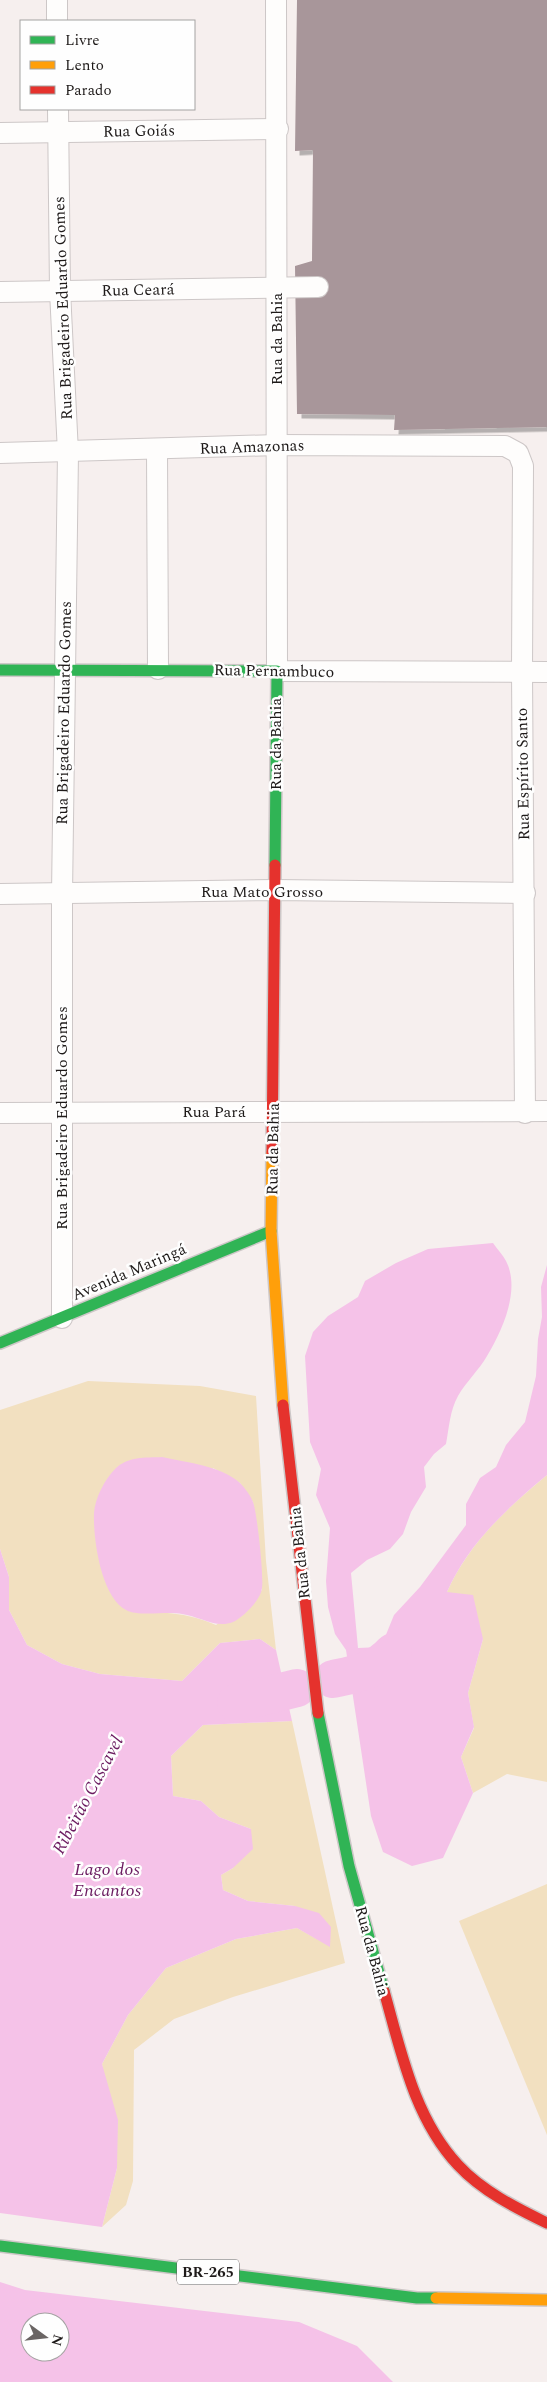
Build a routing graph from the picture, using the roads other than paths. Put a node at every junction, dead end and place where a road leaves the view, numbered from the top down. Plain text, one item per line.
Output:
1 (57, 0) edge
2 (276, 0) edge
3 (57, 20) edge
4 (58, 110) edge
5 (278, 129) junction
6 (58, 132) junction
7 (0, 133) edge
8 (318, 287) dead end
9 (277, 288) junction
10 (0, 292) edge
11 (60, 292) junction
12 (277, 445) junction
13 (505, 446) joint
14 (157, 450) junction
15 (0, 453) edge
16 (68, 453) junction
17 (65, 669) junction
18 (0, 670) edge
19 (158, 670) junction
20 (277, 671) junction
21 (522, 671) junction
22 (547, 672) edge
23 (275, 890) junction
24 (525, 892) junction
25 (0, 894) edge
26 (62, 894) junction
27 (273, 1111) junction
28 (547, 1111) edge
29 (525, 1112) junction
30 (0, 1113) edge
31 (63, 1113) junction
32 (272, 1231) junction
33 (62, 1318) junction
34 (0, 1343) edge
35 (547, 2222) edge
36 (0, 2246) edge
37 (547, 2300) edge

1 - 3 street
2 - 5 street, Rua da Bahia
4 - 6 street, Rua Brigadeiro Eduardo Gomes
5 - 6 street, Rua Goiás
5 - 9 street, Rua da Bahia
6 - 7 street, Rua Goiás
6 - 11 street, Rua Brigadeiro Eduardo Gomes
8 - 9 street, Rua Ceará
9 - 11 street, Rua Ceará
9 - 12 street, Rua da Bahia
10 - 11 street, Rua Ceará
11 - 16 street, Rua Brigadeiro Eduardo Gomes
12 - 13 street, Rua Amazonas
12 - 14 street, Rua Amazonas
12 - 20 street, Rua da Bahia
13 - 21 street, Rua Espírito Santo
14 - 16 street, Rua Amazonas
14 - 19 street
15 - 16 street, Rua Amazonas
16 - 17 street, Rua Brigadeiro Eduardo Gomes
17 - 18 street, Rua Pernambuco
17 - 19 street, Rua Pernambuco
17 - 26 street, Rua Brigadeiro Eduardo Gomes
19 - 20 street, Rua Pernambuco
20 - 21 street, Rua Pernambuco
20 - 23 street, Rua da Bahia
21 - 22 street, Rua Pernambuco
21 - 24 street, Rua Espírito Santo
23 - 24 street, Rua Mato Grosso
23 - 26 street, Rua Mato Grosso
23 - 27 street, Rua da Bahia
24 - 29 street, Rua Espírito Santo
25 - 26 street, Rua Mato Grosso
26 - 31 street, Rua Brigadeiro Eduardo Gomes
27 - 29 street, Rua Pará
27 - 31 street, Rua Pará
27 - 32 street, Rua da Bahia
28 - 29 street, Rua Pará
30 - 31 street, Rua Pará
31 - 33 street, Rua Brigadeiro Eduardo Gomes
32 - 33 street, Avenida Maringá
32 - 35 street, Rua da Bahia
33 - 34 street, Avenida Maringá
36 - 37 street, BR-265

